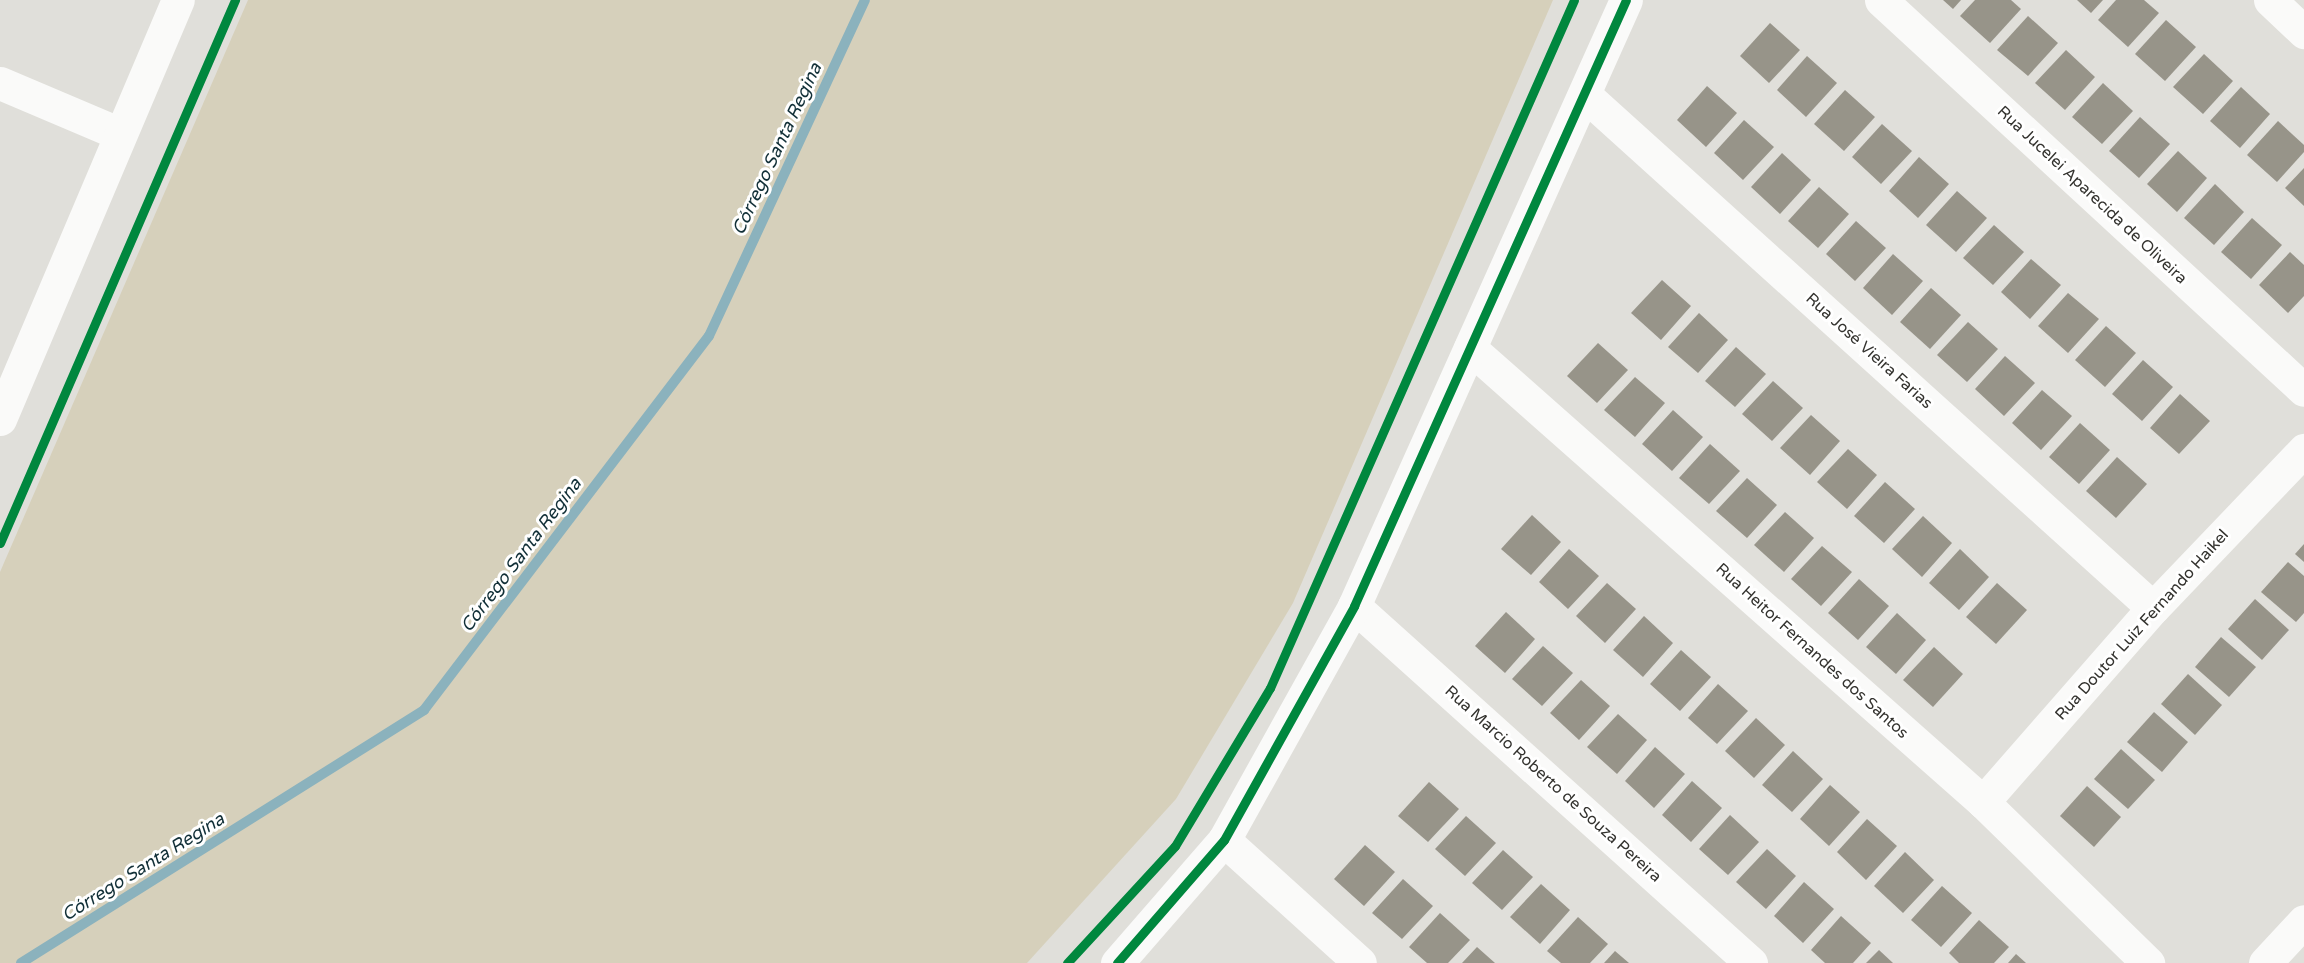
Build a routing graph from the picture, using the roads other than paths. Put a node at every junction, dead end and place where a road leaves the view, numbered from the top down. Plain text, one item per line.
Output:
1 (178, 0) edge
2 (1626, 0) edge
3 (1881, 0) edge
4 (2270, 0) edge
5 (2304, 32) edge
6 (0, 83) edge
7 (1585, 95) junction
8 (120, 134) junction
9 (1470, 348) junction
10 (7, 381) edge
11 (2304, 390) edge
12 (0, 418) edge
13 (2304, 450) edge
14 (1354, 606) junction
15 (2153, 608) junction
16 (1983, 802) junction
17 (1224, 840) junction
18 (2304, 921) edge
19 (1117, 963) edge
20 (1360, 963) edge
21 (1751, 963) edge
22 (2148, 963) edge
23 (2265, 963) edge

1 - 8 street
2 - 7 street
3 - 11 street, Rua Jucelei Aparecida de Oliveira
4 - 5 street
6 - 8 street
7 - 9 street
7 - 15 street, Rua José Vieira Farias
8 - 10 street
9 - 14 street
9 - 16 street, Rua Heitor Fernandes dos Santos
10 - 12 street
13 - 15 street, Rua Doutor Luiz Fernando Haikel
14 - 17 street
14 - 21 street, Rua Marcio Roberto de Souza Pereira
15 - 16 street, Rua Doutor Luiz Fernando Haikel
16 - 22 street, Rua Heitor Fernandes dos Santos
17 - 19 street
17 - 20 street
18 - 23 street

